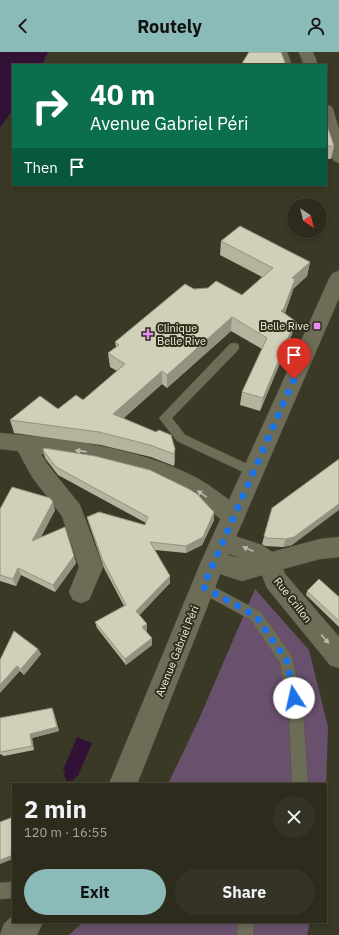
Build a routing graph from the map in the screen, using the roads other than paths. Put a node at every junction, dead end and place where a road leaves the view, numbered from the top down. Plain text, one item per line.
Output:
1 (283, 52) edge
2 (306, 52) edge
3 (288, 64) edge
4 (311, 64) edge
5 (327, 114) edge
6 (339, 158) edge
7 (339, 278) edge
8 (234, 347) dead end
9 (0, 441) edge
10 (24, 443) junction
11 (254, 472) junction
12 (234, 516) junction
13 (339, 547) edge
14 (218, 552) junction
15 (270, 564) junction
16 (203, 587) junction
17 (81, 592) dead end
18 (339, 656) edge
19 (123, 783) edge
20 (300, 783) edge
21 (12, 890) edge
22 (0, 891) edge
23 (27, 923) edge
24 (246, 923) edge
25 (15, 935) edge
26 (244, 935) edge

1 - 3 lane
2 - 4 main road
5 - 6 main road
7 - 11 main road, Avenue Gabriel Péri
8 - 11 lane
9 - 10 main road
12 -> 10 main road
10 - 17 main road
11 - 12 main road, Avenue Gabriel Péri
12 - 14 main road, Avenue Gabriel Péri
13 - 15 main road
14 - 15 main road
14 - 16 main road, Avenue Gabriel Péri
15 -> 18 main road, Rue Crillon
16 - 19 main road, Avenue Gabriel Péri
16 - 20 lane
21 - 22 lane
23 - 25 main road
24 - 26 lane

